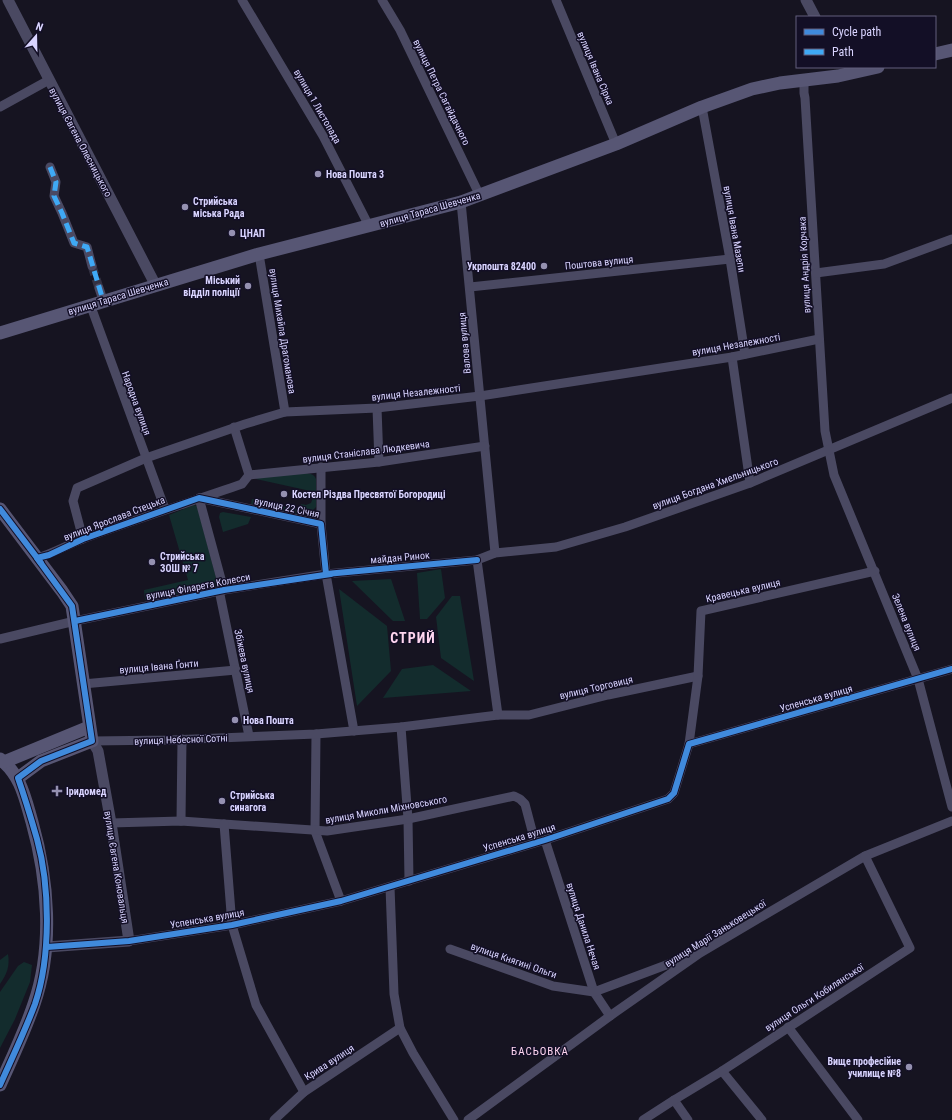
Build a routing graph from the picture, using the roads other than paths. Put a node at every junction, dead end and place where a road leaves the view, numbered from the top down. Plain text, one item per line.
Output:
1 (8, 0) edge
2 (242, 0) edge
3 (382, 0) edge
4 (556, 0) edge
5 (806, 0) edge
6 (814, 16) edge
7 (952, 50) edge
8 (936, 54) edge
9 (868, 68) edge
10 (837, 71) edge
11 (49, 80) junction
12 (804, 80) junction
13 (0, 107) edge
14 (702, 107) junction
15 (616, 144) junction
16 (50, 167) dead end
17 (480, 196) junction
18 (461, 202) junction
19 (369, 226) junction
20 (952, 239) edge
21 (259, 254) junction
22 (730, 259) junction
23 (92, 266) tunnel mouth
24 (816, 273) junction
25 (156, 284) junction
26 (470, 286) junction
27 (99, 288) tunnel mouth
28 (103, 300) junction
29 (90, 304) junction
30 (0, 333) edge
31 (819, 339) junction
32 (745, 354) junction
33 (732, 357) junction
34 (480, 396) junction
35 (952, 398) edge
36 (377, 408) junction
37 (285, 412) junction
38 (234, 427) junction
39 (486, 446) junction
40 (829, 450) junction
41 (146, 458) junction
42 (378, 462) junction
43 (321, 468) junction
44 (249, 475) junction
45 (750, 484) junction
46 (199, 498) junction
47 (0, 509) edge
48 (165, 509) junction
49 (321, 524) junction
50 (83, 539) junction
51 (495, 553) junction
52 (37, 558) junction
53 (476, 560) junction
54 (875, 572) junction
55 (326, 574) junction
56 (221, 590) junction
57 (75, 621) junction
58 (0, 639) edge
59 (952, 669) edge
60 (236, 670) junction
61 (698, 676) junction
62 (918, 679) junction
63 (83, 684) junction
64 (498, 715) junction
65 (89, 727) junction
66 (402, 727) junction
67 (354, 731) junction
68 (316, 734) junction
69 (249, 736) junction
70 (182, 740) junction
71 (92, 741) junction
72 (689, 744) junction
73 (2, 760) edge
74 (18, 778) junction
75 (952, 807) edge
76 (408, 819) junction
77 (181, 821) junction
78 (952, 821) edge
79 (111, 822) junction
80 (224, 824) junction
81 (315, 831) junction
82 (540, 841) junction
83 (865, 856) junction
84 (409, 881) junction
85 (390, 887) junction
86 (341, 901) junction
87 (232, 925) junction
88 (129, 941) junction
89 (47, 947) junction
90 (708, 948) junction
91 (450, 949) dead end
92 (594, 992) junction
93 (610, 1016) junction
94 (788, 1027) junction
95 (400, 1028) junction
96 (722, 1071) junction
97 (0, 1085) edge
98 (304, 1092) junction
99 (674, 1100) junction
100 (274, 1120) edge
101 (454, 1120) edge
102 (468, 1120) edge
103 (644, 1120) edge
104 (688, 1120) edge
105 (762, 1120) edge
106 (858, 1120) edge

1 - 11 street, вулиця Євгена Олесницького
2 - 19 street, вулиця 1 Листопада
3 - 17 street, вулиця Петра Сагайдачного
4 - 15 street, вулиця Івана Сірка
5 - 6 street
7 - 8 main road
9 - 10 main road, вулиця Тараса Шевченка
10 - 12 main road, вулиця Тараса Шевченка
11 - 13 street
11 - 25 street, вулиця Євгена Олесницького
12 - 14 main road, вулиця Тараса Шевченка
12 - 24 street, вулиця Андрія Корчака
14 - 15 main road, вулиця Тараса Шевченка
14 - 22 street, вулиця Івана Мазепи
15 - 17 main road, вулиця Тараса Шевченка
16 - 23 street
17 - 18 main road, вулиця Тараса Шевченка
18 - 19 main road, вулиця Тараса Шевченка
18 - 26 street, Валова вулиця
19 - 21 main road, вулиця Тараса Шевченка
20 - 24 street
21 - 25 main road, вулиця Тараса Шевченка
21 - 37 street, вулиця Михайла Драгоманова
22 - 26 street, Поштова вулиця
22 - 32 street, вулиця Івана Мазепи
24 - 31 street, вулиця Андрія Корчака
25 - 28 main road, вулиця Тараса Шевченка
26 - 34 street, Валова вулиця
27 - 28 street
28 - 29 main road, вулиця Тараса Шевченка
29 - 30 main road, вулиця Тараса Шевченка
29 - 41 street, Народна вулиця
31 - 32 street, вулиця Незалежності
31 - 40 street, вулиця Андрія Корчака
32 - 33 street, вулиця Незалежності
33 - 34 street, вулиця Незалежності
33 - 45 street
34 - 36 street, вулиця Незалежності
34 - 39 street, Валова вулиця
35 - 40 street, вулиця Богдана Хмельницького
36 - 37 street, вулиця Незалежності
36 - 42 street
37 - 38 street, вулиця Незалежності
38 - 41 street, вулиця Незалежності
38 - 44 street
39 - 42 street, вулиця Станіслава Людкевича
39 - 51 street, Валова вулиця
40 - 45 street, вулиця Богдана Хмельницького
40 - 54 street, Зелена вулиця
41 - 48 street, Народна вулиця
41 - 50 street, вулиця Незалежності
42 - 43 street, вулиця Станіслава Людкевича
43 - 44 street, вулиця Станіслава Людкевича
43 - 49 street, вулиця 22 Січня
44 - 46 street, вулиця Ярослава Стецька
45 - 51 street, вулиця Богдана Хмельницького
46 - 48 street, вулиця Ярослава Стецька
46 - 49 street, вулиця 22 Січня
46 - 56 street, Збіжева вулиця
47 - 52 main road, вулиця Євгена Коновальця
48 - 50 street, вулиця Ярослава Стецька
49 - 55 street, вулиця 22 Січня
50 - 52 street, вулиця Ярослава Стецька
51 - 53 street, вулиця Богдана Хмельницького
52 - 57 main road, вулиця Євгена Коновальця
53 - 55 street, майдан Ринок
53 - 64 street
54 - 61 street, Кравецька вулиця
54 - 62 street, Зелена вулиця
55 - 56 street, вулиця Філарета Колесси
55 - 67 street
56 - 57 street, вулиця Філарета Колесси
56 - 60 street, Збіжева вулиця
57 - 58 street, вулиця Філарета Колесси
57 - 63 main road, вулиця Євгена Коновальця
59 - 62 street, Успенська вулиця
60 - 63 street, вулиця Івана Ґонти
60 - 69 street, Збіжева вулиця
61 - 64 street, вулиця Торговиця
61 - 72 street, Кравецька вулиця
62 - 72 street, Успенська вулиця
62 - 75 street, Зелена вулиця
63 - 65 main road, вулиця Євгена Коновальця
64 - 66 street
65 - 71 main road, вулиця Євгена Коновальця
65 - 73 main road
66 - 67 street
66 - 76 street
67 - 68 street, вулиця Небесної Сотні
68 - 69 street, вулиця Небесної Сотні
68 - 81 street
69 - 70 street, вулиця Небесної Сотні
70 - 71 street, вулиця Небесної Сотні
70 - 77 street
71 - 74 main road, вулиця Небесної Сотні
71 - 79 street, вулиця Євгена Коновальця
72 - 82 street, Успенська вулиця
73 - 74 main road
74 - 89 main road
76 - 81 street, вулиця Миколи Міхновського
76 - 82 street, вулиця Миколи Міхновського
76 - 84 street
77 - 79 street, вулиця Миколи Міхновського
77 - 80 street, вулиця Миколи Міхновського
78 - 83 street, вулиця Марії Заньковецької
79 - 88 street, вулиця Євгена Коновальця
80 - 81 street, вулиця Миколи Міхновського
80 - 87 street
81 - 86 street
82 - 84 street, Успенська вулиця
82 - 92 street, вулиця Данила Нечая
83 - 90 street, вулиця Марії Заньковецької
83 - 94 street, вулиця Ольги Кобилянської
84 - 85 street, Успенська вулиця
85 - 86 street, Успенська вулиця
85 - 95 street
86 - 87 street, Успенська вулиця
87 - 88 street, Успенська вулиця
87 - 98 street
88 - 89 street, Успенська вулиця
89 - 97 main road
90 - 92 street
90 - 93 street, вулиця Марії Заньковецької
91 - 92 street, вулиця Княгині Ольги
92 - 93 street, вулиця Данила Нечая
93 - 102 street, вулиця Марії Заньковецької
94 - 96 street, вулиця Ольги Кобилянської
94 - 106 street
95 - 98 street, Крива вулиця
95 - 101 street
96 - 99 street, вулиця Ольги Кобилянської
96 - 105 street
98 - 100 street, Крива вулиця
99 - 103 street, вулиця Ольги Кобилянської
99 - 104 street

